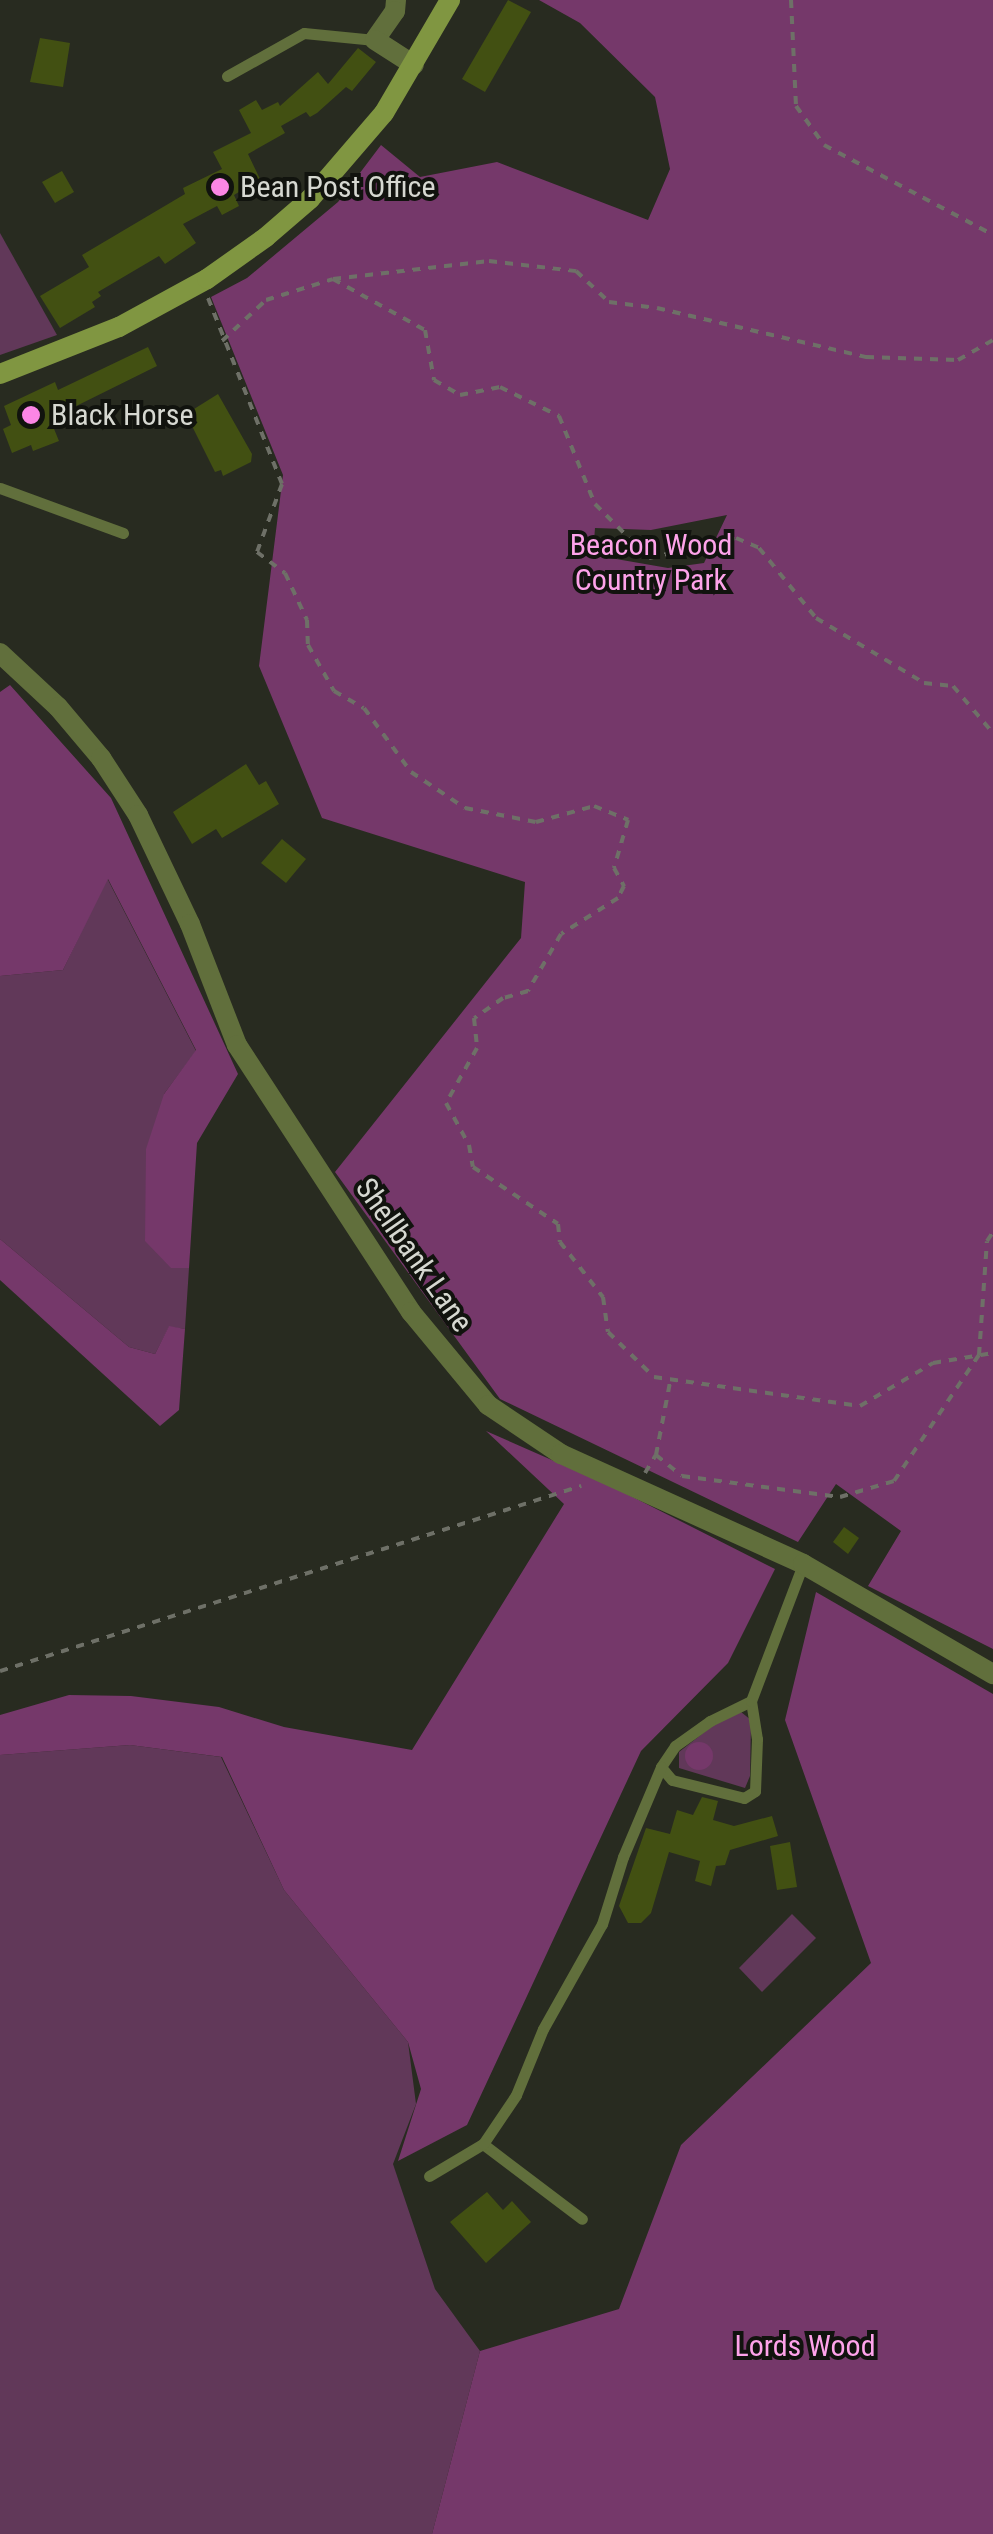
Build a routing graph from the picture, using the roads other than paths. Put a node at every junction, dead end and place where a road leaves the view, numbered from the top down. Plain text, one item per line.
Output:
1 (396, 0) edge
2 (450, 0) edge
3 (375, 40) junction
4 (414, 64) junction
5 (227, 76) dead end
6 (0, 374) edge
7 (0, 488) edge
8 (123, 534) dead end
9 (0, 653) edge
10 (803, 1564) junction
11 (993, 1674) edge
12 (750, 1701) junction
13 (661, 1766) junction
14 (484, 2144) junction
15 (429, 2176) dead end
16 (582, 2218) dead end

1 - 3 street
2 - 4 main road
3 - 4 street
3 - 5 lane
4 - 6 main road
7 - 8 lane
9 - 10 street, Shellbank Lane
10 - 11 street, Shellbank Lane
10 - 12 lane
12 - 13 lane
12 - 13 lane
13 - 14 lane
14 - 15 lane
14 - 16 lane

